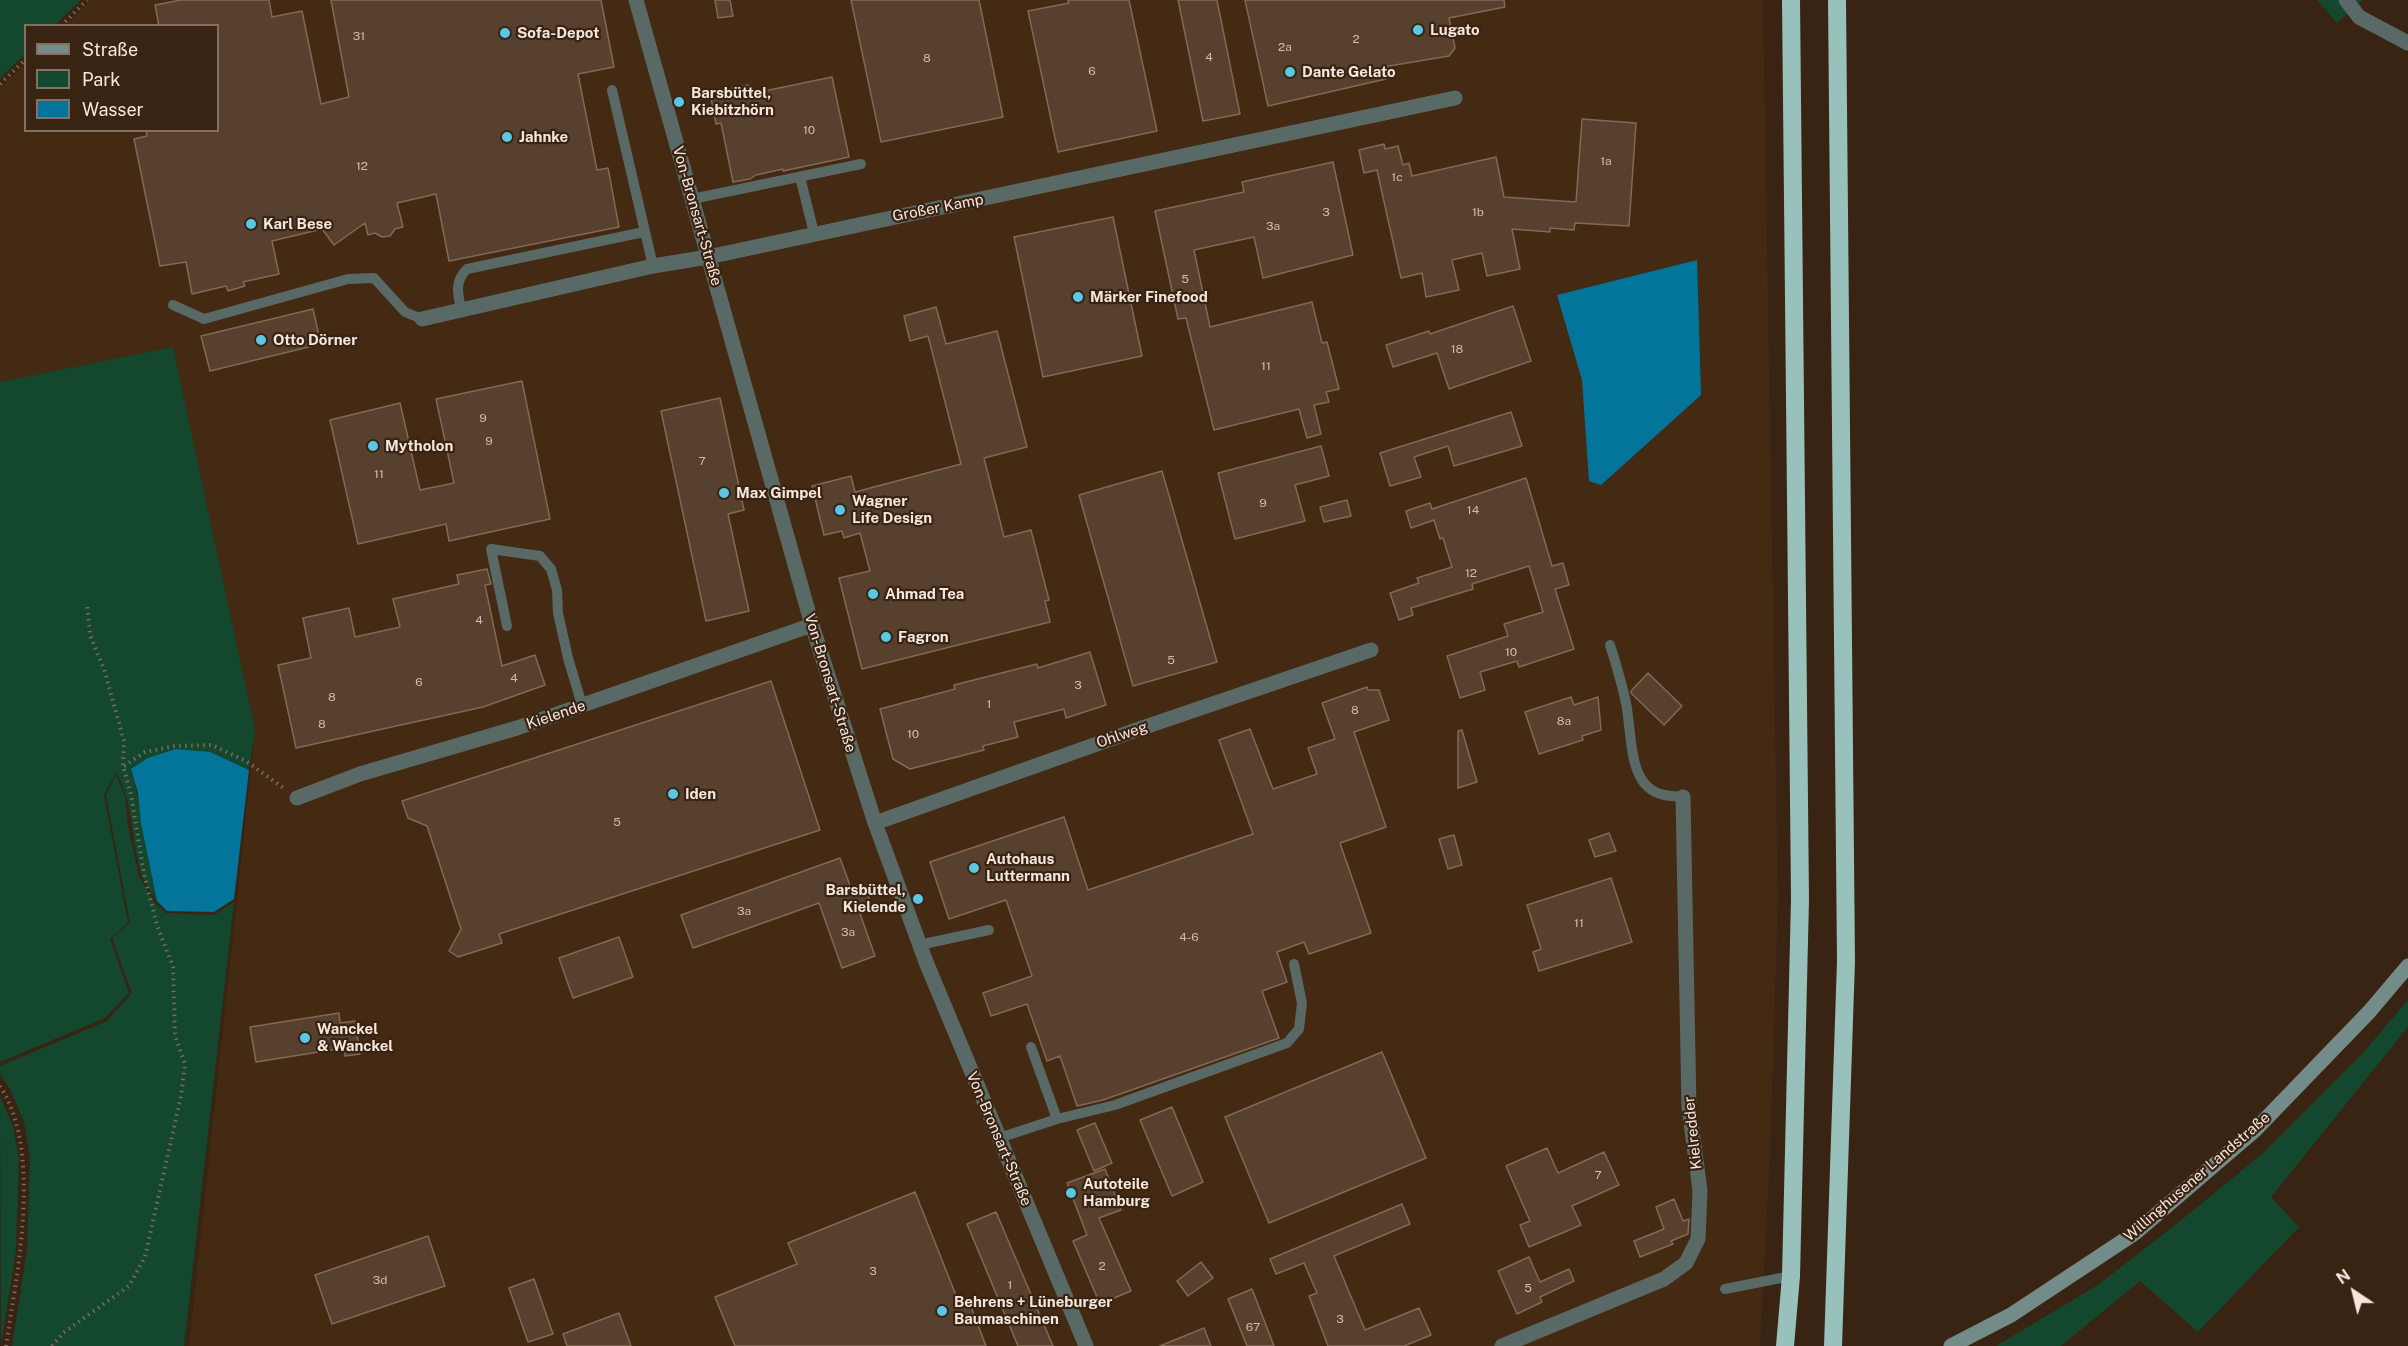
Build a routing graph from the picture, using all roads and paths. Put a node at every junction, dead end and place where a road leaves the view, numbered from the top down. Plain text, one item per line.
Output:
1 (87, 0) edge
2 (636, 0) edge
3 (1791, 0) edge
4 (1837, 0) edge
5 (2346, 0) edge
6 (63, 24) edge
7 (2408, 43) edge
8 (24, 61) edge
9 (0, 84) edge
10 (612, 90) dead end
11 (1455, 98) dead end
12 (861, 164) dead end
13 (800, 177) junction
14 (692, 199) junction
15 (644, 232) junction
16 (814, 233) junction
17 (708, 257) junction
18 (653, 266) junction
19 (173, 305) dead end
20 (461, 310) junction
21 (422, 320) joint
22 (87, 603) dead end
23 (812, 625) junction
24 (507, 626) dead end
25 (1610, 645) dead end
26 (1371, 650) dead end
27 (582, 705) junction
28 (123, 766) junction
29 (1683, 797) joint
30 (297, 798) joint
31 (875, 823) junction
32 (989, 930) dead end
33 (919, 945) junction
34 (1294, 964) dead end
35 (2408, 966) edge
36 (1031, 1047) dead end
37 (0, 1086) edge
38 (1057, 1119) junction
39 (999, 1138) junction
40 (1791, 1276) junction
41 (1725, 1289) dead end
42 (6, 1346) edge
43 (52, 1346) edge
44 (1086, 1346) edge
45 (1502, 1346) edge
46 (1785, 1346) edge
47 (1833, 1346) edge
48 (1951, 1346) edge

1 - 6 path
2 - 14 street, Von-Bronsart-Straße
3 - 40 highway
4 - 47 highway
5 - 7 street
8 - 9 path
10 - 15 lane
11 - 16 street, Großer Kamp
12 - 13 lane
13 - 14 lane
13 - 16 lane
14 - 17 street, Von-Bronsart-Straße
15 - 18 lane
15 - 20 lane
16 - 17 street, Großer Kamp
17 - 18 street, Großer Kamp
17 - 23 street, Von-Bronsart-Straße
18 - 20 street, Großer Kamp
19 - 21 lane
20 - 21 street, Großer Kamp
22 - 28 path
23 - 27 street, Kielende
23 - 31 street, Von-Bronsart-Straße
24 - 27 lane
25 - 29 lane
26 - 31 street, Ohlweg
27 - 30 street, Kielende
28 - 30 path
28 - 43 path
29 - 45 street, Kielredder
31 - 33 street, Von-Bronsart-Straße
32 - 33 lane
33 - 39 street, Von-Bronsart-Straße
34 - 38 lane
35 - 48 main road, Willinghusener Landstraße
36 - 38 lane
37 - 42 path
38 - 39 lane
39 - 44 street, Von-Bronsart-Straße
40 - 41 lane
40 - 46 highway

